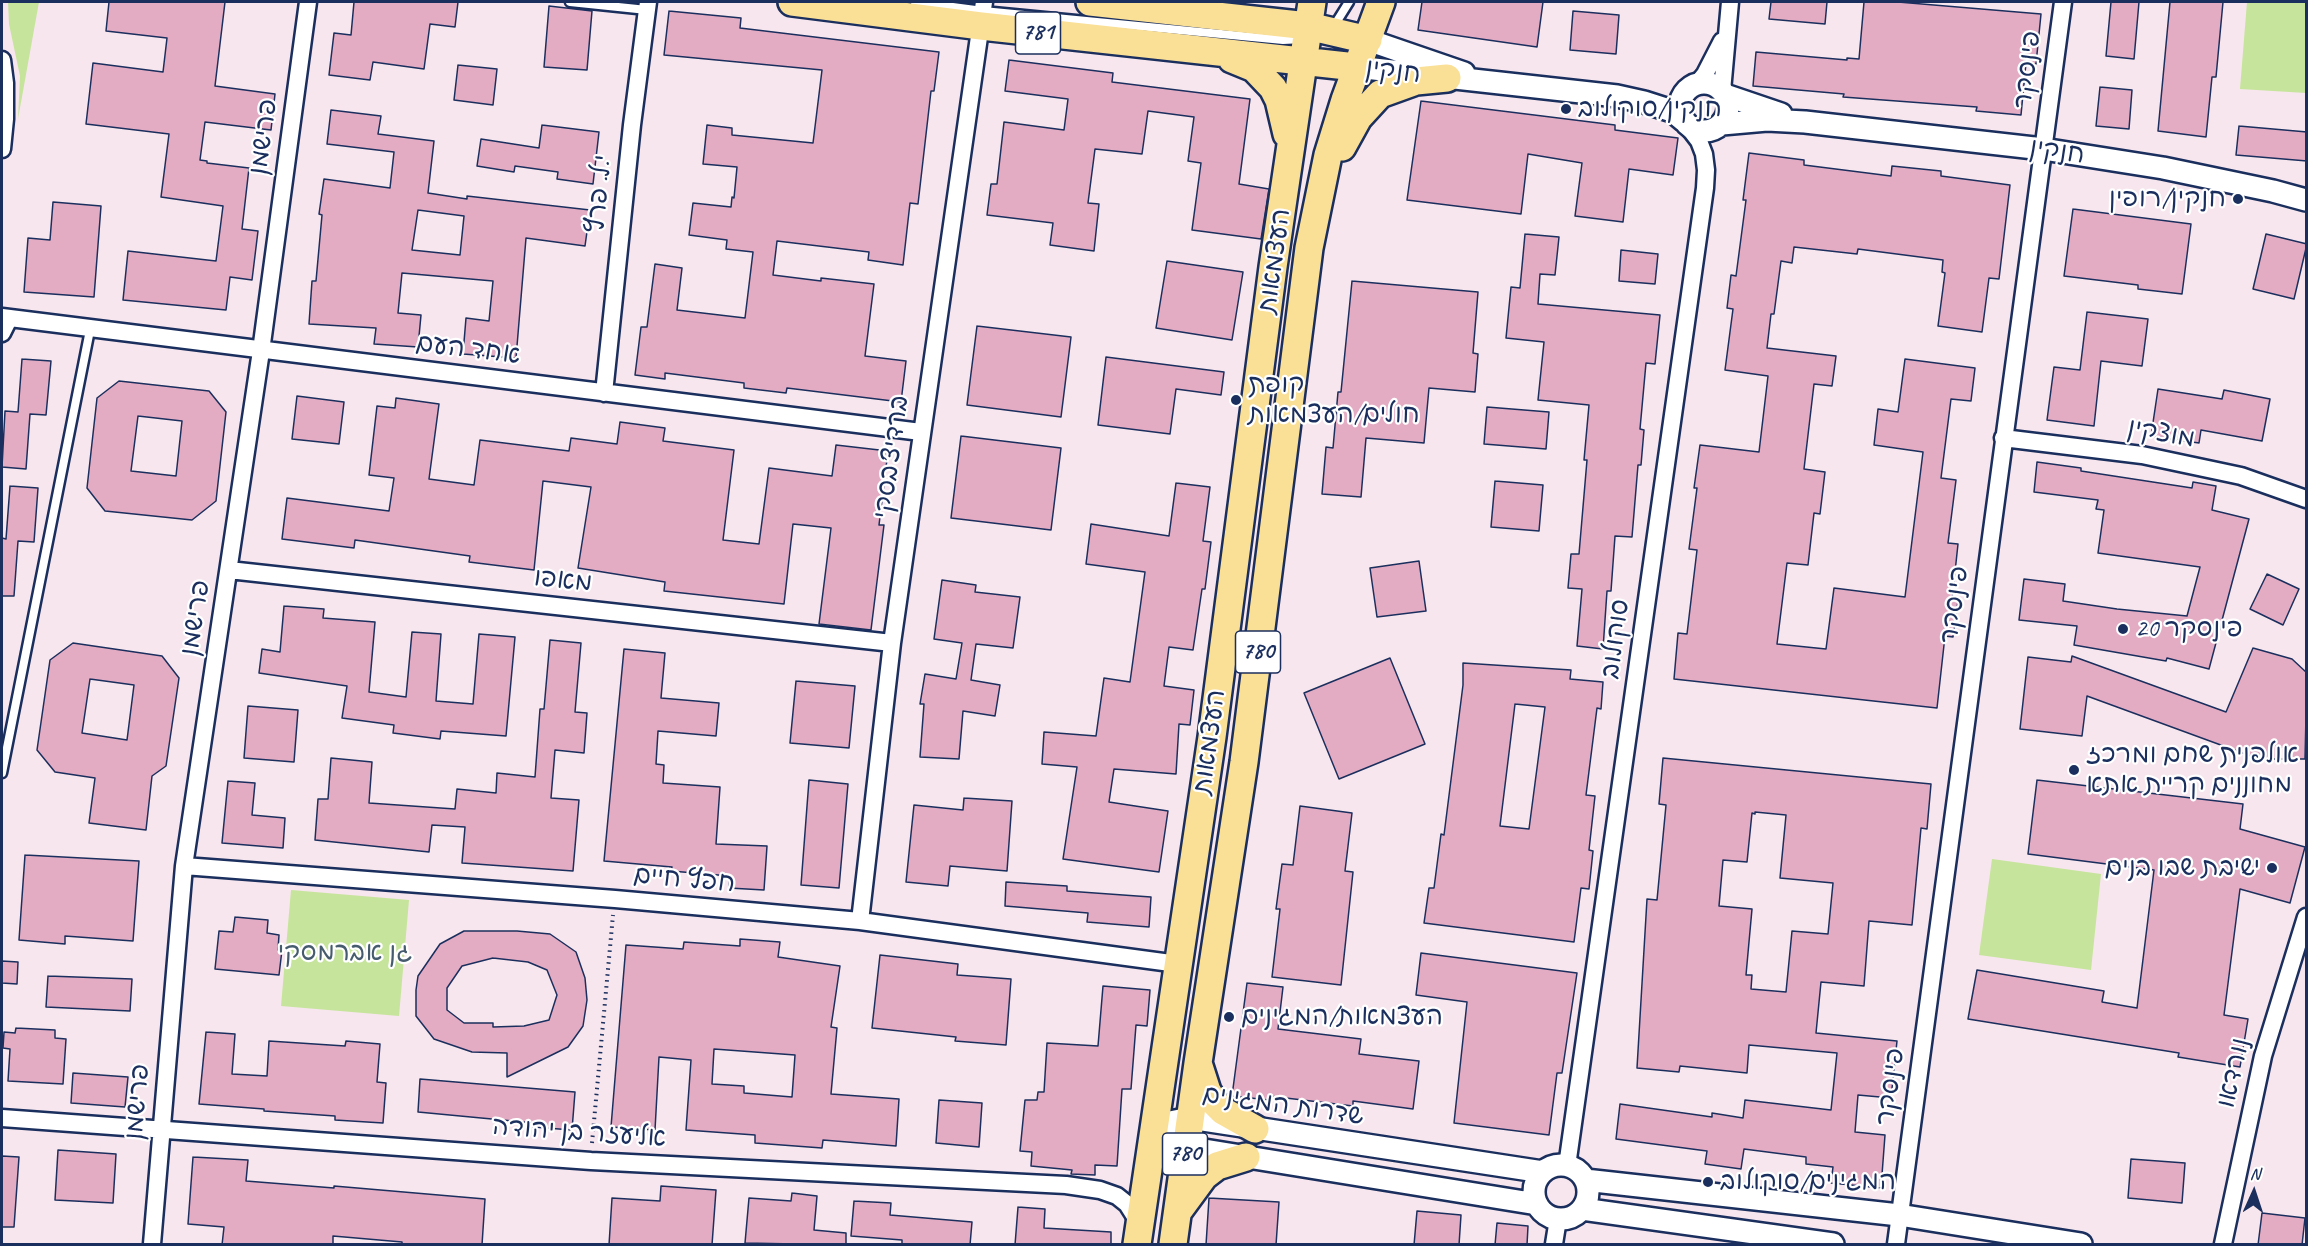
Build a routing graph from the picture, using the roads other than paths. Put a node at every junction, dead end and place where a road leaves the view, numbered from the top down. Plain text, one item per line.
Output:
1 (308, 2) edge
2 (570, 2) edge
3 (792, 2) edge
4 (915, 2) edge
5 (1090, 2) edge
6 (1279, 2) edge
7 (1349, 2) edge
8 (1381, 2) edge
9 (1730, 2) edge
10 (2062, 2) edge
11 (648, 6) edge
12 (983, 13) edge
13 (1239, 17) junction
14 (1727, 22) junction
15 (1312, 31) edge
16 (1368, 40) junction
17 (1191, 49) junction
18 (2, 60) edge
19 (1356, 67) junction
20 (1447, 78) junction
21 (1484, 81) junction
22 (1693, 86) junction
23 (1724, 93) junction
24 (1617, 96) junction
25 (1685, 122) junction
26 (1805, 122) junction
27 (1722, 124) junction
28 (2, 149) edge
29 (2043, 150) junction
30 (1289, 154) junction
31 (2307, 200) edge
32 (1316, 208) junction
33 (3, 321) edge
34 (90, 330) junction
35 (261, 351) junction
36 (604, 393) junction
37 (921, 432) junction
38 (2002, 438) junction
39 (2307, 499) edge
40 (229, 570) junction
41 (892, 643) junction
42 (2, 773) edge
43 (184, 866) junction
44 (2307, 917) edge
45 (860, 921) junction
46 (1178, 964) junction
47 (1198, 1063) junction
48 (2, 1118) edge
49 (1190, 1119) junction
50 (1155, 1125) junction
51 (162, 1129) junction
52 (1255, 1129) junction
53 (1186, 1147) junction
54 (1246, 1157) junction
55 (1567, 1166) junction
56 (1543, 1172) junction
57 (1585, 1180) junction
58 (1537, 1204) junction
59 (1582, 1209) junction
60 (1177, 1214) junction
61 (1899, 1215) junction
62 (1558, 1219) junction
63 (1138, 1234) edge
64 (152, 1245) edge
65 (1173, 1245) edge
66 (1554, 1245) edge
67 (1833, 1245) edge
68 (1896, 1245) edge
69 (2081, 1245) edge
70 (2223, 1245) edge

1 - 35 street, פרישמן
2 - 11 lane
3 - 12 main road, 781
4 - 12 lane
5 - 13 main road, 781
6 - 13 main road
7 - 15 lane
8 - 16 main road, העצמאות
9 - 14 street
10 - 29 street, פינסקר
11 - 36 street, י.ל. פרץ
12 - 15 lane
12 - 17 main road, 781
12 - 37 street, ברדיצ'בסקי
13 - 15 main road, 781
14 - 22 street
14 - 23 street
15 - 16 main road, 781
15 - 16 main road
15 - 17 main road, 781
15 - 19 main road, חנקין / 781
15 - 30 main road, העצמאות / 780
16 - 19 main road, העצמאות
16 - 21 street, חנקין
17 - 30 main road
18 - 28 street
19 - 20 street, חנקין
19 - 32 main road, העצמאות / 780
20 - 21 street, חנקין
20 - 32 main road
21 - 24 street, חנקין
22 - 23 street
22 - 24 street, חנקין
22 - 25 street
23 - 26 street, חנקין
23 - 27 street
24 - 25 street, חנקין
25 - 27 street
25 - 55 street, סוקולוב
26 - 27 street, חנקין
26 - 29 street, חנקין
29 - 31 street, חנקין
29 - 38 street, פינסקר
30 - 46 main road, העצמאות / 780
32 - 47 main road, העצמאות / 780
33 - 34 street, אחד העם
34 - 35 street, אחד העם
34 - 42 lane
35 - 36 street, אחד העם
35 - 40 street, פרישמן
36 - 37 street, אחד העם
37 - 41 street, ברדיצ'בסקי
38 - 39 street, מוצקין
38 - 61 street, פינסקר
40 - 41 street, מאפו
40 - 43 street, פרישמן
41 - 45 street, ברדיצ'בסקי
43 - 45 street, חפץ חיים
43 - 51 street, פרישמן
44 - 70 street, נורדאו
45 - 46 street, חפץ חיים
46 - 50 main road, העצמאות / 780
47 - 49 main road, העצמאות / 780
47 - 52 main road
48 - 51 street, אליעזר בן יהודה
49 - 50 street, שדרות המגינים
49 - 52 street, שדרות המגינים
49 - 53 main road, העצמאות / 780
50 - 53 street, שדרות המגינים
50 - 63 main road, העצמאות / 780
51 - 63 street, אליעזר בן יהודה
51 - 64 street, פרישמן
52 - 56 street, שדרות המגינים
53 - 54 street, שדרות המגינים
53 - 60 main road, העצמאות / 780
54 - 58 street, שדרות המגינים
54 - 60 main road
55 - 56 street
55 - 57 street
56 - 58 street
57 - 59 street
57 - 61 street
58 - 62 street
59 - 62 street
59 - 67 street
60 - 65 main road, העצמאות / 780
61 - 68 street, פינסקר
61 - 69 street
62 - 66 street

